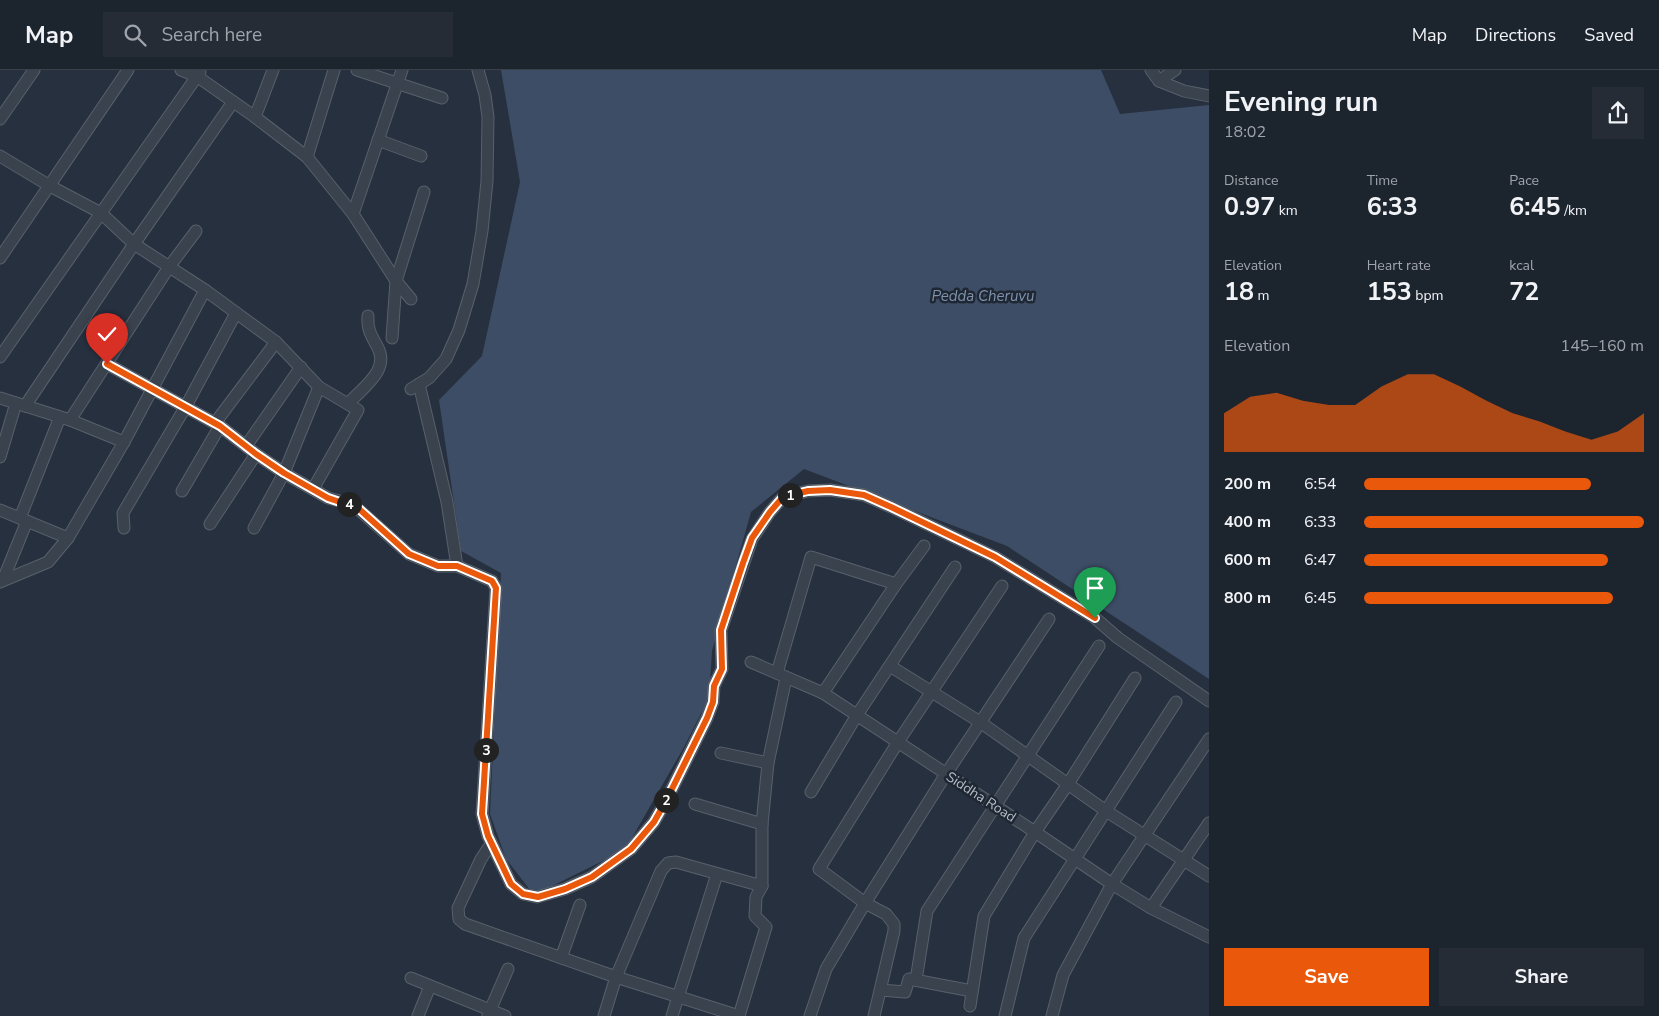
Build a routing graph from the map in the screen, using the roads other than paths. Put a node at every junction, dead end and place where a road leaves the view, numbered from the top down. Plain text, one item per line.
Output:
1 (34, 70) edge
2 (128, 70) edge
3 (181, 70) edge
4 (274, 70) edge
5 (334, 70) edge
6 (357, 70) edge
7 (402, 70) edge
8 (478, 70) edge
9 (1150, 70) edge
10 (1176, 70) edge
11 (199, 73) edge
12 (1159, 81) junction
13 (397, 84) junction
14 (1209, 96) edge
15 (442, 98) dead end
16 (233, 102) junction
17 (255, 117) junction
18 (0, 119) edge
19 (378, 140) junction
20 (0, 156) edge
21 (421, 156) dead end
22 (307, 157) junction
23 (50, 186) junction
24 (424, 192) dead end
25 (101, 213) junction
26 (353, 214) junction
27 (196, 231) dead end
28 (134, 244) junction
29 (0, 258) edge
30 (169, 267) junction
31 (396, 281) junction
32 (205, 290) junction
33 (411, 299) dead end
34 (236, 313) junction
35 (368, 316) dead end
36 (392, 338) dead end
37 (276, 342) junction
38 (0, 357) edge
39 (107, 364) junction
40 (301, 367) junction
41 (319, 387) junction
42 (152, 390) junction
43 (0, 398) edge
44 (348, 404) junction
45 (20, 405) junction
46 (186, 406) junction
47 (65, 419) junction
48 (218, 424) junction
49 (124, 442) junction
50 (246, 446) junction
51 (256, 454) junction
52 (0, 457) edge
53 (284, 473) junction
54 (313, 488) junction
55 (182, 490) dead end
56 (0, 510) edge
57 (23, 520) junction
58 (210, 524) dead end
59 (124, 528) dead end
60 (254, 528) dead end
61 (68, 538) junction
62 (924, 546) dead end
63 (457, 566) junction
64 (955, 567) dead end
65 (2, 581) edge
66 (896, 584) junction
67 (1002, 586) dead end
68 (1049, 619) dead end
69 (1099, 646) dead end
70 (751, 662) dead end
71 (890, 666) junction
72 (781, 676) junction
73 (1136, 678) dead end
74 (931, 692) junction
75 (823, 694) junction
76 (1209, 701) edge
77 (1176, 702) dead end
78 (857, 715) junction
79 (980, 722) junction
80 (1209, 739) edge
81 (898, 742) junction
82 (721, 753) dead end
83 (1028, 756) junction
84 (768, 763) junction
85 (946, 774) junction
86 (1068, 784) junction
87 (811, 792) dead end
88 (695, 804) dead end
89 (996, 806) junction
90 (1106, 811) junction
91 (1209, 823) edge
92 (762, 824) junction
93 (1035, 832) junction
94 (1144, 836) junction
95 (491, 844) junction
96 (1184, 859) junction
97 (1074, 860) junction
98 (717, 874) junction
99 (1209, 876) edge
100 (1112, 884) junction
101 (762, 886) junction
102 (865, 904) junction
103 (580, 905) dead end
104 (1151, 908) junction
105 (1209, 937) edge
106 (562, 958) junction
107 (508, 969) dead end
108 (616, 977) junction
109 (411, 978) dead end
110 (916, 980) junction
111 (430, 986) junction
112 (880, 990) junction
113 (972, 991) junction
114 (678, 997) junction
115 (970, 1006) dead end
116 (489, 1013) edge
117 (418, 1016) edge
118 (505, 1016) edge
119 (604, 1016) edge
120 (672, 1016) edge
121 (739, 1016) edge
122 (810, 1016) edge
123 (874, 1016) edge
124 (1005, 1016) edge
125 (1052, 1016) edge

1 - 18 street
2 - 23 street
3 - 11 street
4 - 17 street
5 - 22 street
6 - 13 street
7 - 13 street
8 - 63 street
9 - 12 street
10 - 12 street
11 - 16 street
11 - 25 street
12 - 14 street
13 - 15 street
13 - 19 street
16 - 17 street
16 - 28 street
17 - 22 street
19 - 21 street
19 - 26 street
20 - 23 street
22 - 26 street
23 - 25 street
23 - 29 street
24 - 31 street
25 - 28 street
25 - 38 street
26 - 31 street
27 - 30 street
28 - 30 street
28 - 45 street
30 - 32 street
30 - 39 street
31 - 33 street
31 - 36 street
32 - 34 street
32 - 42 street
34 - 37 street
34 - 46 street
35 - 44 street
37 - 40 street
37 - 48 street
39 - 42 street
39 - 47 street
40 - 41 street
40 - 50 street
41 - 44 street
41 - 53 street
42 - 46 street
42 - 49 street
43 - 45 street
44 - 54 street
45 - 47 street
45 - 52 street
46 - 48 street
46 - 59 street
47 - 49 street
47 - 57 street
48 - 50 street
48 - 55 street
49 - 61 street
50 - 51 street
51 - 53 street
51 - 58 street
53 - 54 street
53 - 60 street
54 - 63 street
56 - 57 street
57 - 61 street
57 - 65 street
61 - 65 street
62 - 66 street
63 - 95 street
64 - 71 street
66 - 72 street
66 - 75 street
67 - 74 street
68 - 79 street
69 - 83 street
70 - 72 street, Siddha Road
71 - 74 street
71 - 78 street
72 - 75 street, Siddha Road
72 - 84 street
73 - 86 street
74 - 79 street
74 - 81 street
75 - 78 street, Siddha Road
76 - 95 street
77 - 90 street
78 - 81 street, Siddha Road
78 - 87 street
79 - 83 street
79 - 85 street
80 - 94 street
81 - 85 street, Siddha Road
81 - 102 street
82 - 84 street
83 - 86 street
83 - 89 street
84 - 92 street
85 - 89 street, Siddha Road
85 - 102 street
86 - 90 street
86 - 93 street
88 - 92 street
89 - 93 street, Siddha Road
89 - 110 street
90 - 94 street
90 - 97 street
91 - 96 street
92 - 101 street
93 - 97 street, Siddha Road
93 - 113 street
94 - 96 street
94 - 100 street
95 - 106 street
96 - 99 street
96 - 104 street
97 - 100 street, Siddha Road
97 - 124 street
98 - 101 street
98 - 108 street
98 - 114 street
100 - 104 street, Siddha Road
100 - 125 street
101 - 121 street
102 - 112 street
102 - 122 street
103 - 106 street
104 - 105 street, Siddha Road
106 - 108 street
107 - 116 street
108 - 114 street
108 - 119 street
109 - 111 street
110 - 112 street
110 - 113 street
111 - 116 street
111 - 117 street
112 - 123 street
113 - 115 street
114 - 120 street
114 - 121 street
116 - 118 street

